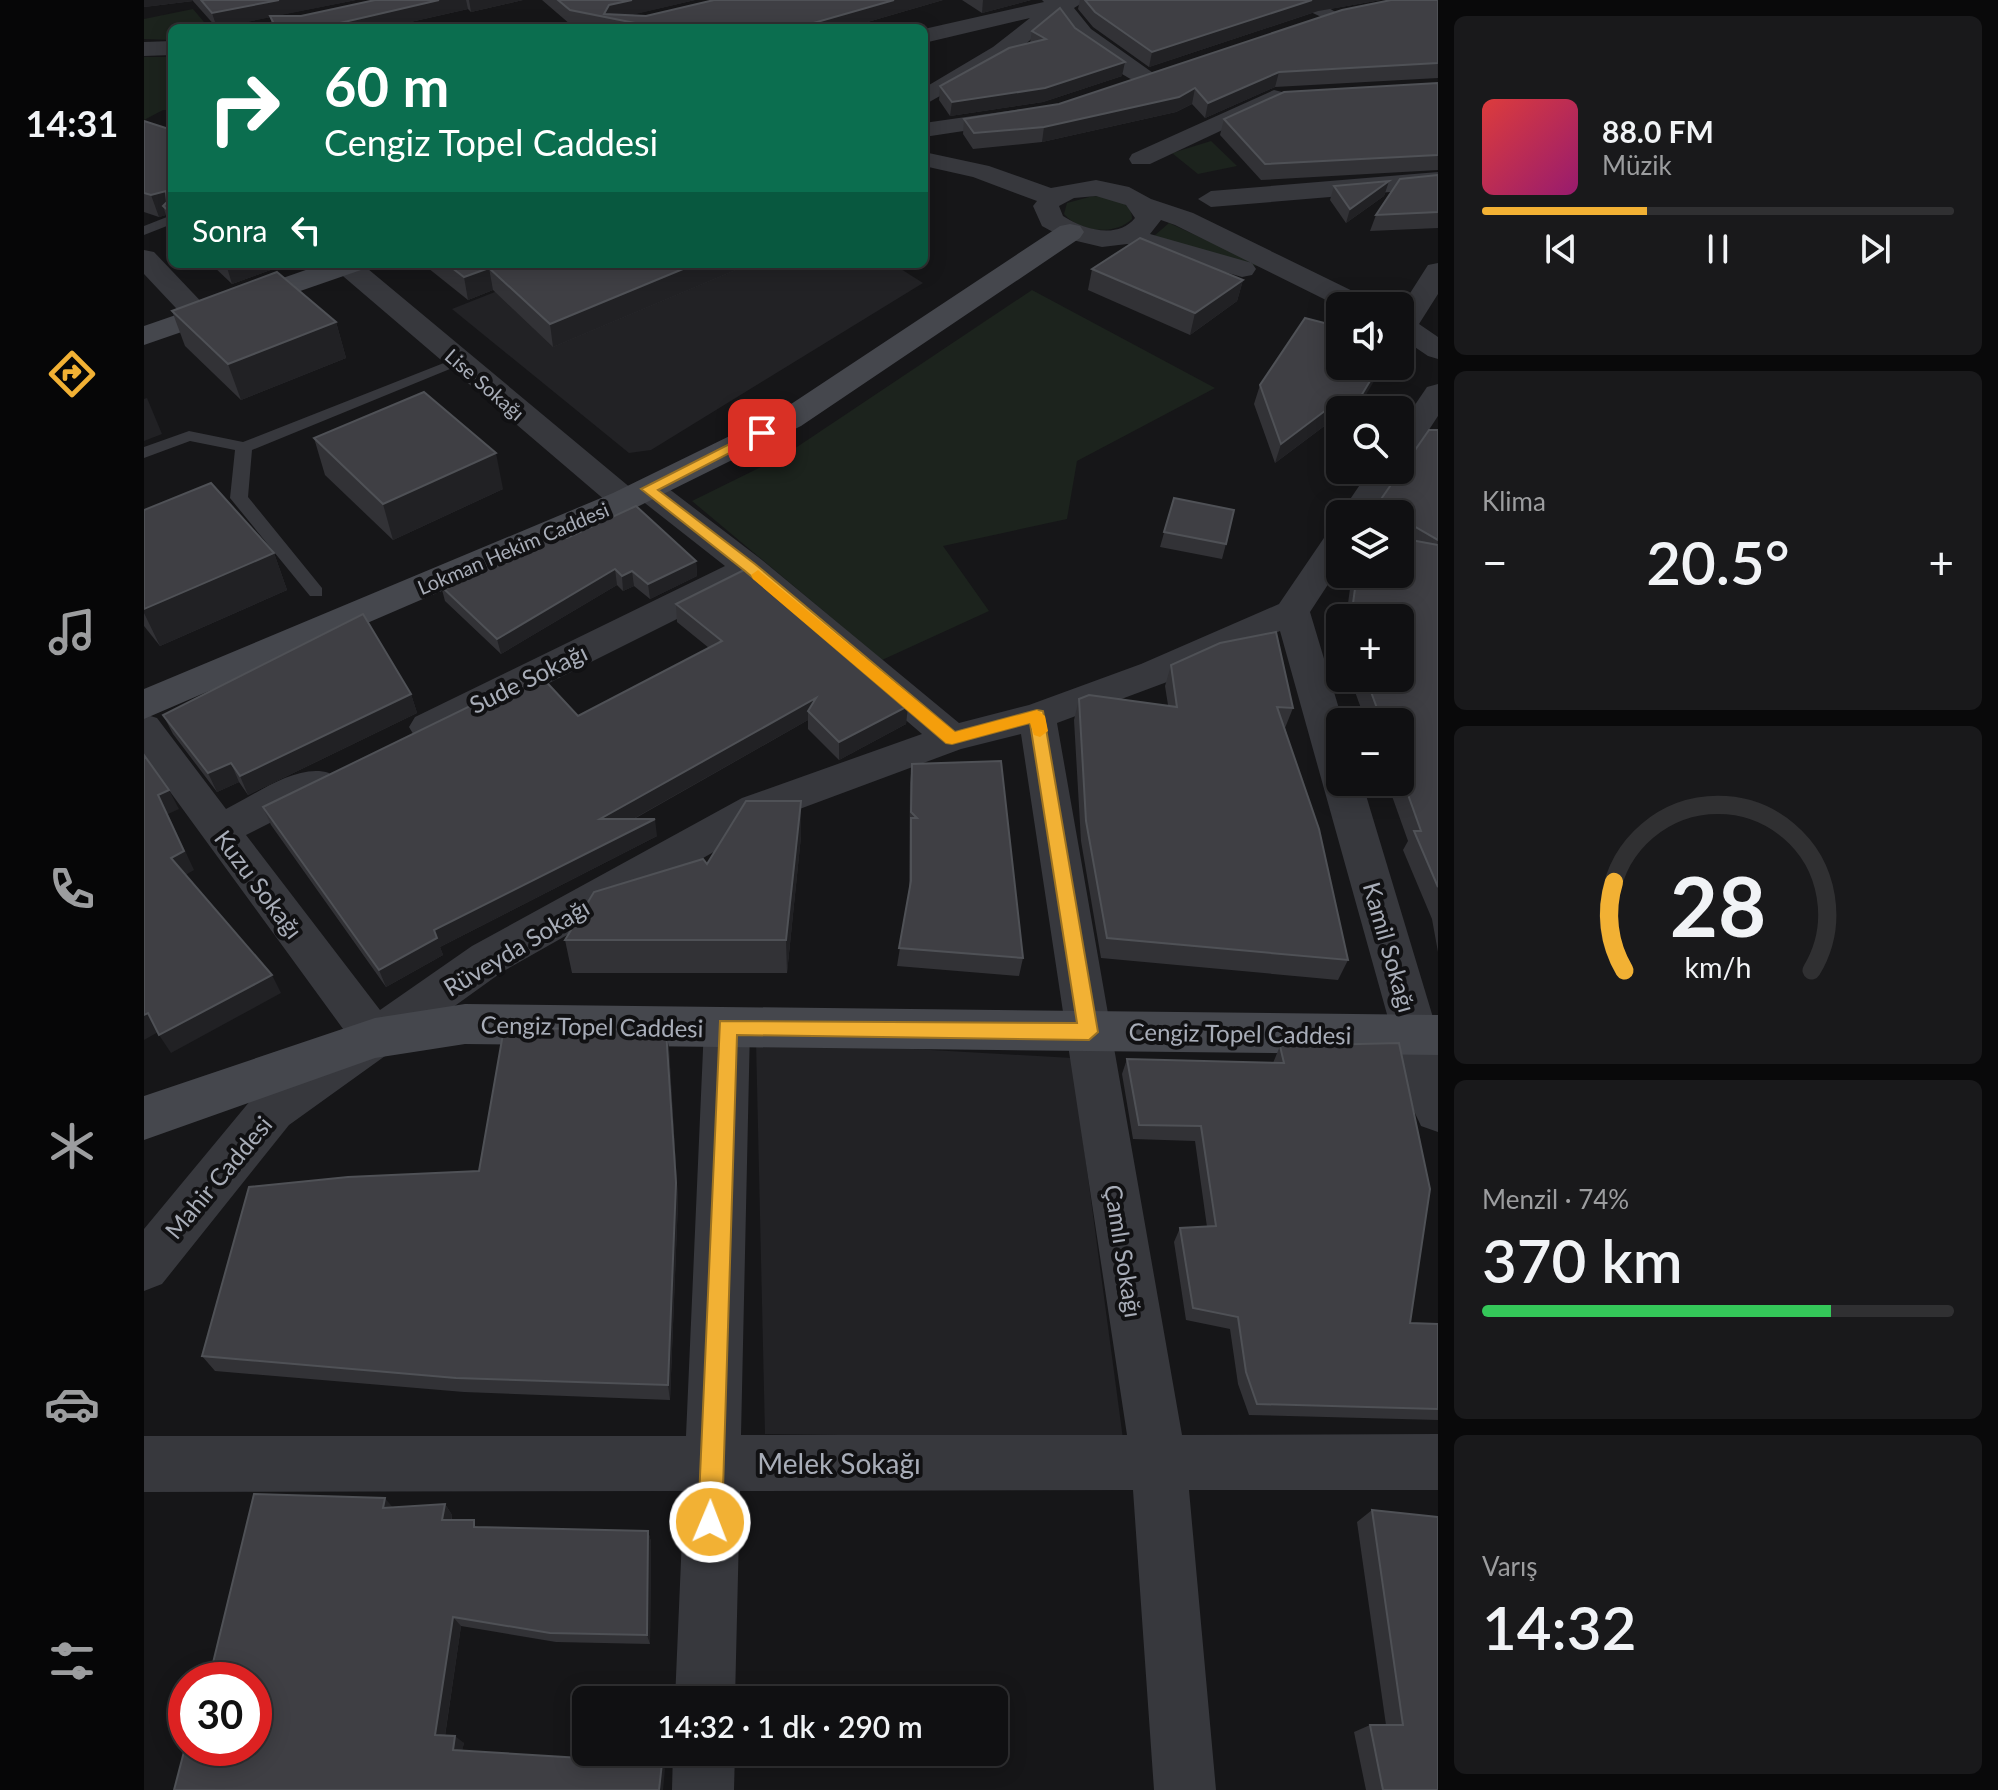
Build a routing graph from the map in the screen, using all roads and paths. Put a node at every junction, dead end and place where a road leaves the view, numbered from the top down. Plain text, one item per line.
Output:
1 (1296, 0) edge
2 (1063, 1) edge
3 (1359, 10) edge
4 (1332, 16) junction
5 (1306, 26) edge
6 (928, 35) edge
7 (168, 48) edge
8 (144, 49) edge
9 (1177, 70) edge
10 (1304, 95) edge
11 (928, 96) edge
12 (1048, 112) edge
13 (928, 129) edge
14 (1141, 159) dead end
15 (928, 160) edge
16 (1438, 180) edge
17 (1053, 198) junction
18 (1211, 199) dead end
19 (1142, 205) junction
20 (168, 221) edge
21 (144, 231) edge
22 (1070, 232) junction
23 (1126, 235) junction
24 (144, 258) edge
25 (340, 268) edge
26 (352, 268) edge
27 (1438, 271) edge
28 (1332, 292) edge
29 (1326, 294) edge
30 (1414, 307) edge
31 (200, 317) junction
32 (1414, 333) edge
33 (144, 336) edge
34 (1438, 350) edge
35 (459, 362) junction
36 (1438, 393) edge
37 (1414, 429) edge
38 (244, 447) junction
39 (144, 453) edge
40 (636, 495) junction
41 (1326, 561) edge
42 (750, 568) junction
43 (316, 592) dead end
44 (1292, 612) junction
45 (144, 705) edge
46 (1037, 716) junction
47 (1326, 727) edge
48 (144, 728) edge
49 (952, 738) junction
50 (391, 746) edge
51 (349, 766) edge
52 (1347, 796) edge
53 (219, 830) junction
54 (727, 1027) junction
55 (1089, 1032) junction
56 (1427, 1035) edge
57 (375, 1038) junction
58 (1438, 1111) edge
59 (144, 1118) edge
60 (144, 1267) edge
61 (1159, 1462) junction
62 (1438, 1462) edge
63 (711, 1463) junction
64 (144, 1464) edge
65 (705, 1686) edge
66 (704, 1766) edge
67 (703, 1790) edge
68 (1185, 1790) edge

1 - 4 street
2 - 6 street
2 - 9 street
2 - 11 street
3 - 4 street
4 - 5 street
7 - 8 street
10 - 14 street
12 - 13 street
15 - 17 street
16 - 18 street
17 - 19 street
17 - 22 street
19 - 23 street
19 - 28 street
20 - 21 lane
22 - 23 street
22 - 40 street, Lokman Hekim Caddesi
23 - 29 street
24 - 31 street
25 - 31 street
26 - 35 street, Lise Sokağı
27 - 30 street
31 - 33 street
32 - 34 street
35 - 38 lane
35 - 40 street, Lise Sokağı
36 - 37 street
38 - 39 lane
38 - 43 lane
40 - 42 street
40 - 45 street, Lokman Hekim Caddesi
41 - 44 street
42 - 49 street
42 - 50 street, Sude Sokağı
44 - 46 street, Rüveyda Sokağı
44 - 47 street
46 - 49 street, Rüveyda Sokağı
46 - 55 street, Çamlı Sokağı
48 - 53 street, Kuzu Sokağı
49 - 57 street, Rüveyda Sokağı
51 - 53 street
52 - 56 street, Kamil Sokağı
53 - 57 street, Kuzu Sokağı
54 - 55 street, Cengiz Topel Caddesi
54 - 57 street, Cengiz Topel Caddesi
54 - 63 street
55 - 56 street, Cengiz Topel Caddesi
55 - 61 street, Çamlı Sokağı
56 - 58 street, Kamil Sokağı
57 - 59 street, Cengiz Topel Caddesi
57 - 60 street, Mahir Caddesi
61 - 62 street, Melek Sokağı
61 - 63 street, Melek Sokağı
61 - 68 street, Çamlı Sokağı
63 - 64 street, Melek Sokağı
63 - 65 street
66 - 67 street

